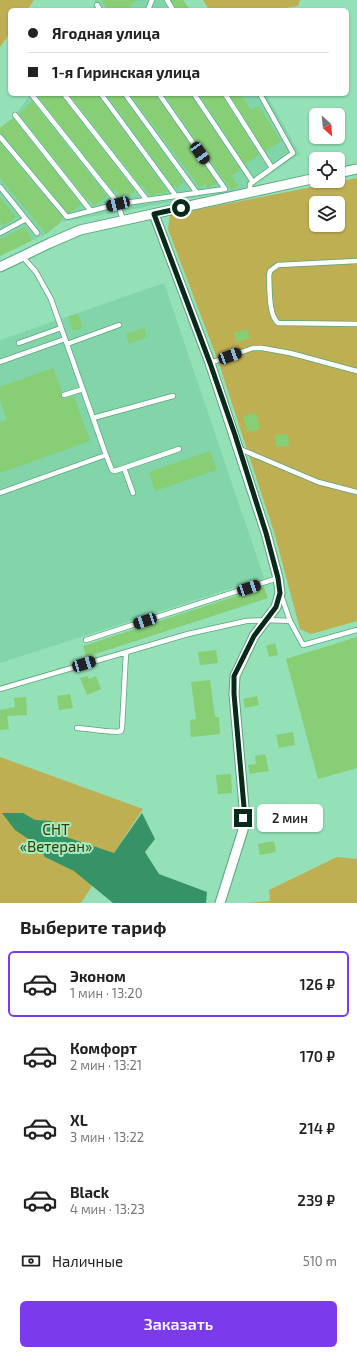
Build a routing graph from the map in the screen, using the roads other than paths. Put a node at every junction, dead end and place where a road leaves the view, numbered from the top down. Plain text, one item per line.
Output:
1 (33, 96) edge
2 (66, 96) edge
3 (102, 96) edge
4 (126, 96) edge
5 (160, 96) edge
6 (195, 96) edge
7 (226, 96) edge
8 (261, 96) edge
9 (15, 115) dead end
10 (0, 137) edge
11 (272, 168) junction
12 (357, 169) edge
13 (345, 172) edge
14 (309, 179) edge
15 (253, 182) junction
16 (0, 187) edge
17 (250, 192) junction
18 (197, 193) junction
19 (176, 196) junction
20 (146, 200) junction
21 (118, 204) junction
22 (91, 211) junction
23 (154, 214) junction
24 (26, 219) junction
25 (123, 220) junction
26 (0, 232) edge
27 (37, 233) dead end
28 (22, 256) junction
29 (357, 261) edge
30 (0, 267) edge
31 (357, 324) edge
32 (119, 325) dead end
33 (61, 328) junction
34 (66, 342) junction
35 (19, 343) dead end
36 (0, 362) edge
37 (210, 363) junction
38 (357, 371) edge
39 (83, 389) junction
40 (64, 395) dead end
41 (173, 396) dead end
42 (93, 418) junction
43 (179, 449) dead end
44 (240, 449) junction
45 (106, 455) junction
46 (124, 468) junction
47 (357, 492) edge
48 (0, 493) edge
49 (133, 493) dead end
50 (278, 578) junction
51 (280, 593) junction
52 (268, 620) junction
53 (290, 621) junction
54 (357, 630) edge
55 (86, 640) dead end
56 (126, 652) junction
57 (0, 689) edge
58 (77, 728) dead end
59 (220, 903) edge

1 - 21 lane
2 - 20 lane
3 - 19 lane
4 - 18 lane
5 - 18 lane
6 - 15 lane
7 - 11 lane
8 - 11 lane
9 - 22 lane
10 - 22 lane
11 - 15 lane
12 - 13 street
14 - 17 street
15 - 17 lane
16 - 24 lane
17 - 23 street
18 - 19 lane
19 - 20 lane
20 - 21 lane
21 - 22 lane
21 - 25 lane
23 - 25 street
23 - 37 street
24 - 26 lane
24 - 27 lane
25 - 28 street
28 - 30 street
28 - 33 lane
29 - 31 lane
32 - 34 lane
33 - 34 lane
33 - 35 lane
34 - 36 lane
34 - 39 lane
37 - 38 lane
37 - 44 street
39 - 40 lane
39 - 42 lane
41 - 42 lane
42 - 45 lane
43 - 46 lane
44 - 47 lane
44 - 50 street
45 - 46 lane
45 - 48 lane
46 - 49 lane
50 - 51 street
50 - 55 lane
51 - 52 street
51 - 53 lane
52 - 53 lane
52 - 56 lane
52 - 59 street
53 - 54 lane
56 - 57 lane
56 - 58 lane

